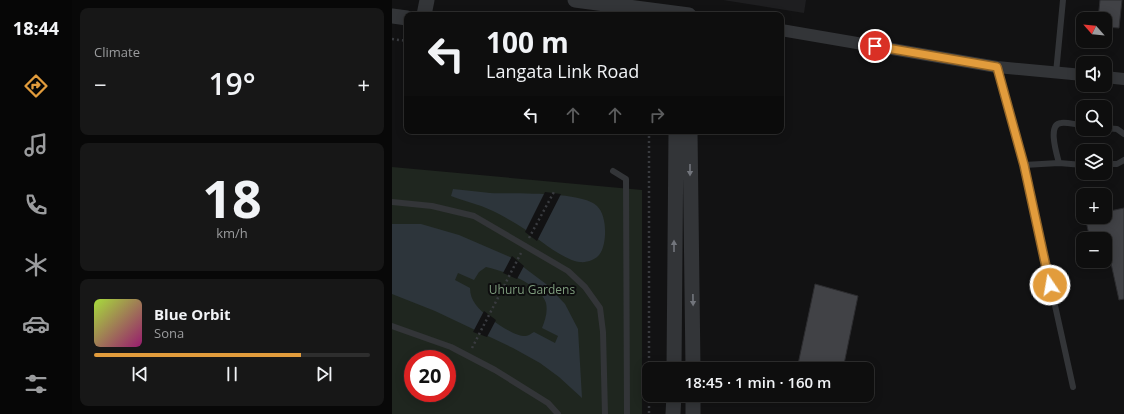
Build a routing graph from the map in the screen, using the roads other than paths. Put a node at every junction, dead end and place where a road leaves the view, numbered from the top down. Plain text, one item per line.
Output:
1 (427, 0) edge
2 (576, 0) edge
3 (1064, 0) edge
4 (425, 12) edge
5 (667, 12) edge
6 (392, 16) edge
7 (404, 18) edge
8 (784, 33) edge
9 (997, 67) junction
10 (1056, 73) junction
11 (1076, 74) edge
12 (1112, 78) edge
13 (1124, 79) edge
14 (1076, 124) edge
15 (1112, 129) edge
16 (676, 134) edge
17 (690, 134) edge
18 (1124, 134) edge
19 (1124, 160) edge
20 (1059, 163) junction
21 (1076, 164) edge
22 (1112, 164) edge
23 (1024, 165) junction
24 (613, 171) dead end
25 (392, 202) edge
26 (392, 326) edge
27 (674, 362) edge
28 (693, 362) edge
29 (1073, 387) dead end
30 (674, 402) edge
31 (693, 402) edge
32 (558, 414) edge
33 (605, 414) edge
34 (627, 414) edge
35 (674, 414) edge
36 (693, 414) edge

1 - 4 street
2 - 5 street
3 - 10 lane
6 - 7 street
8 - 9 street
9 - 10 street
9 - 23 lane
10 - 11 street
12 - 13 street
14 - 20 lane
15 - 18 lane
27 -> 16 street
17 -> 28 street
19 - 22 lane
20 - 21 lane
20 - 23 lane
23 - 29 lane
24 - 34 lane
25 - 33 lane
26 - 32 lane
30 - 35 street
31 - 36 street

